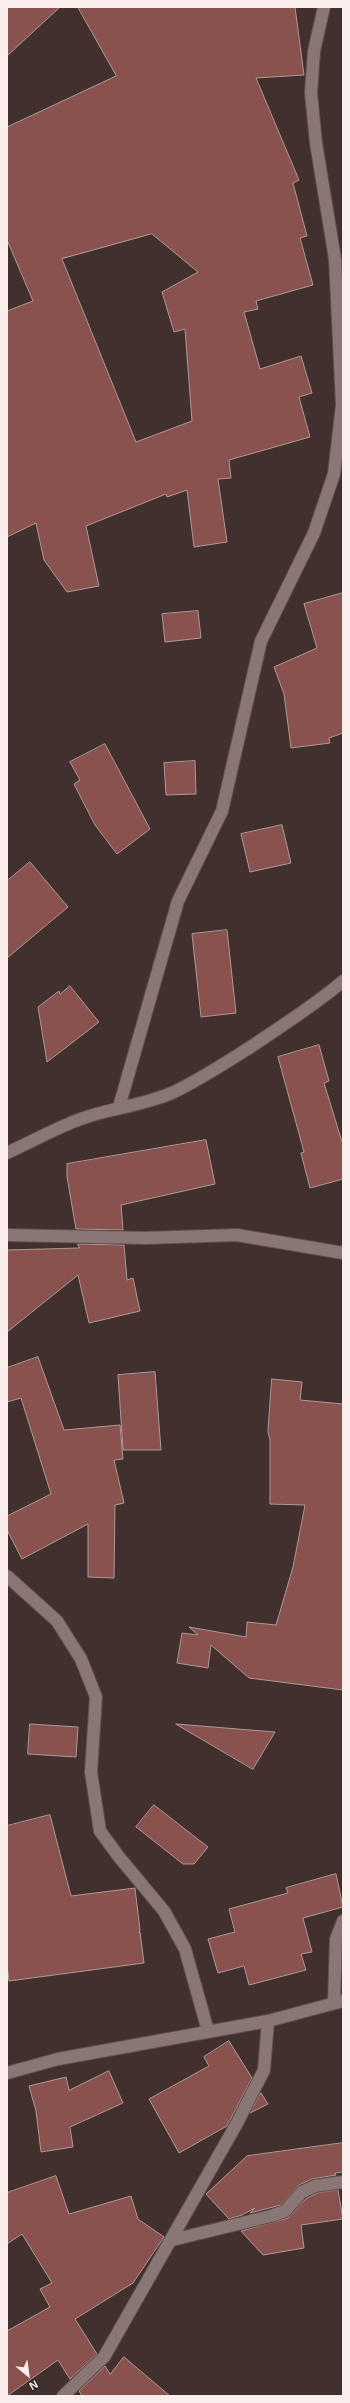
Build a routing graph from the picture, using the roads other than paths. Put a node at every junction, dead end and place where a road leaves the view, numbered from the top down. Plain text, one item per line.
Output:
1 (324, 7) edge
2 (343, 981) edge
3 (119, 1106) junction
4 (7, 1153) edge
5 (7, 1235) edge
6 (343, 1253) edge
7 (7, 1576) edge
8 (343, 1921) edge
9 (338, 2002) edge
10 (268, 2021) junction
11 (208, 2031) junction
12 (7, 2073) edge
13 (343, 2182) edge
14 (172, 2240) junction
15 (63, 2396) edge

1 - 3 street
2 - 3 street
3 - 4 street
5 - 6 street
7 - 11 street
8 - 9 street
9 - 10 street
10 - 11 street
10 - 14 street
11 - 12 street
13 - 14 street
14 - 15 street

